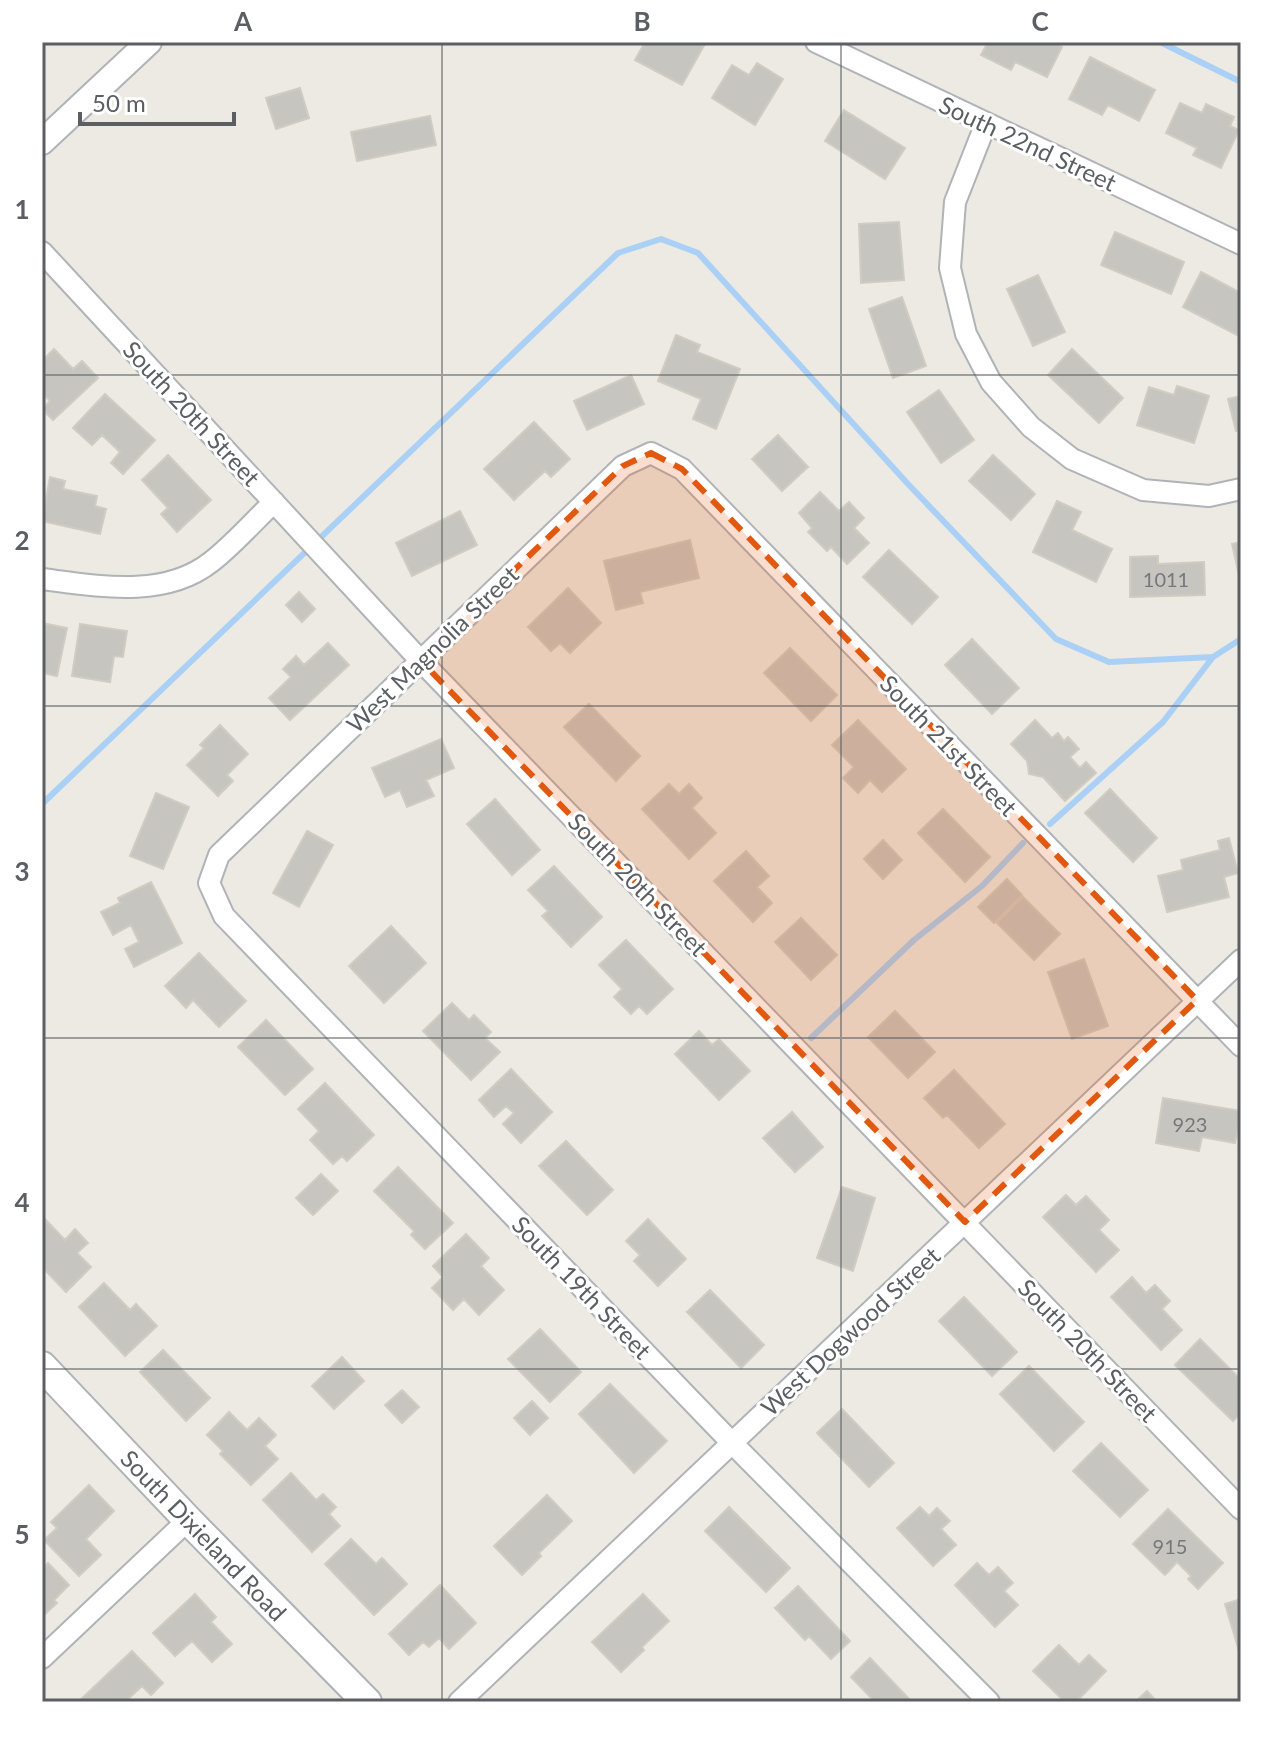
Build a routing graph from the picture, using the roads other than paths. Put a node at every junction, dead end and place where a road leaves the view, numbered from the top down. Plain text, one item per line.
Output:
1 (149, 42) edge
2 (816, 42) edge
3 (986, 123) junction
4 (42, 142) edge
5 (1241, 244) edge
6 (42, 252) edge
7 (651, 453) joint
8 (1241, 489) edge
9 (274, 502) junction
10 (42, 579) edge
11 (420, 660) junction
12 (219, 855) joint
13 (1241, 960) edge
14 (1197, 1000) junction
15 (1241, 1046) edge
16 (965, 1222) junction
17 (42, 1366) edge
18 (732, 1443) junction
19 (1241, 1509) edge
20 (188, 1520) junction
21 (42, 1658) edge
22 (367, 1702) edge
23 (459, 1702) edge
24 (989, 1702) edge

1 - 4 street
2 - 3 street, South 22nd Street
3 - 5 street, South 22nd Street
3 - 8 street
6 - 9 street, South 20th Street
7 - 11 street, West Magnolia Street
7 - 14 street, South 21st Street
9 - 10 street
9 - 11 street, South 20th Street
11 - 12 street, West Magnolia Street
11 - 16 street, South 20th Street
12 - 18 street, South 19th Street
13 - 14 street, West Dogwood Street
14 - 15 street, South 21st Street
14 - 16 street, West Dogwood Street
16 - 18 street, West Dogwood Street
16 - 19 street, South 20th Street
17 - 20 main road, South Dixieland Road
18 - 23 street, West Dogwood Street
18 - 24 street, South 19th Street
20 - 21 street
20 - 22 main road, South Dixieland Road

